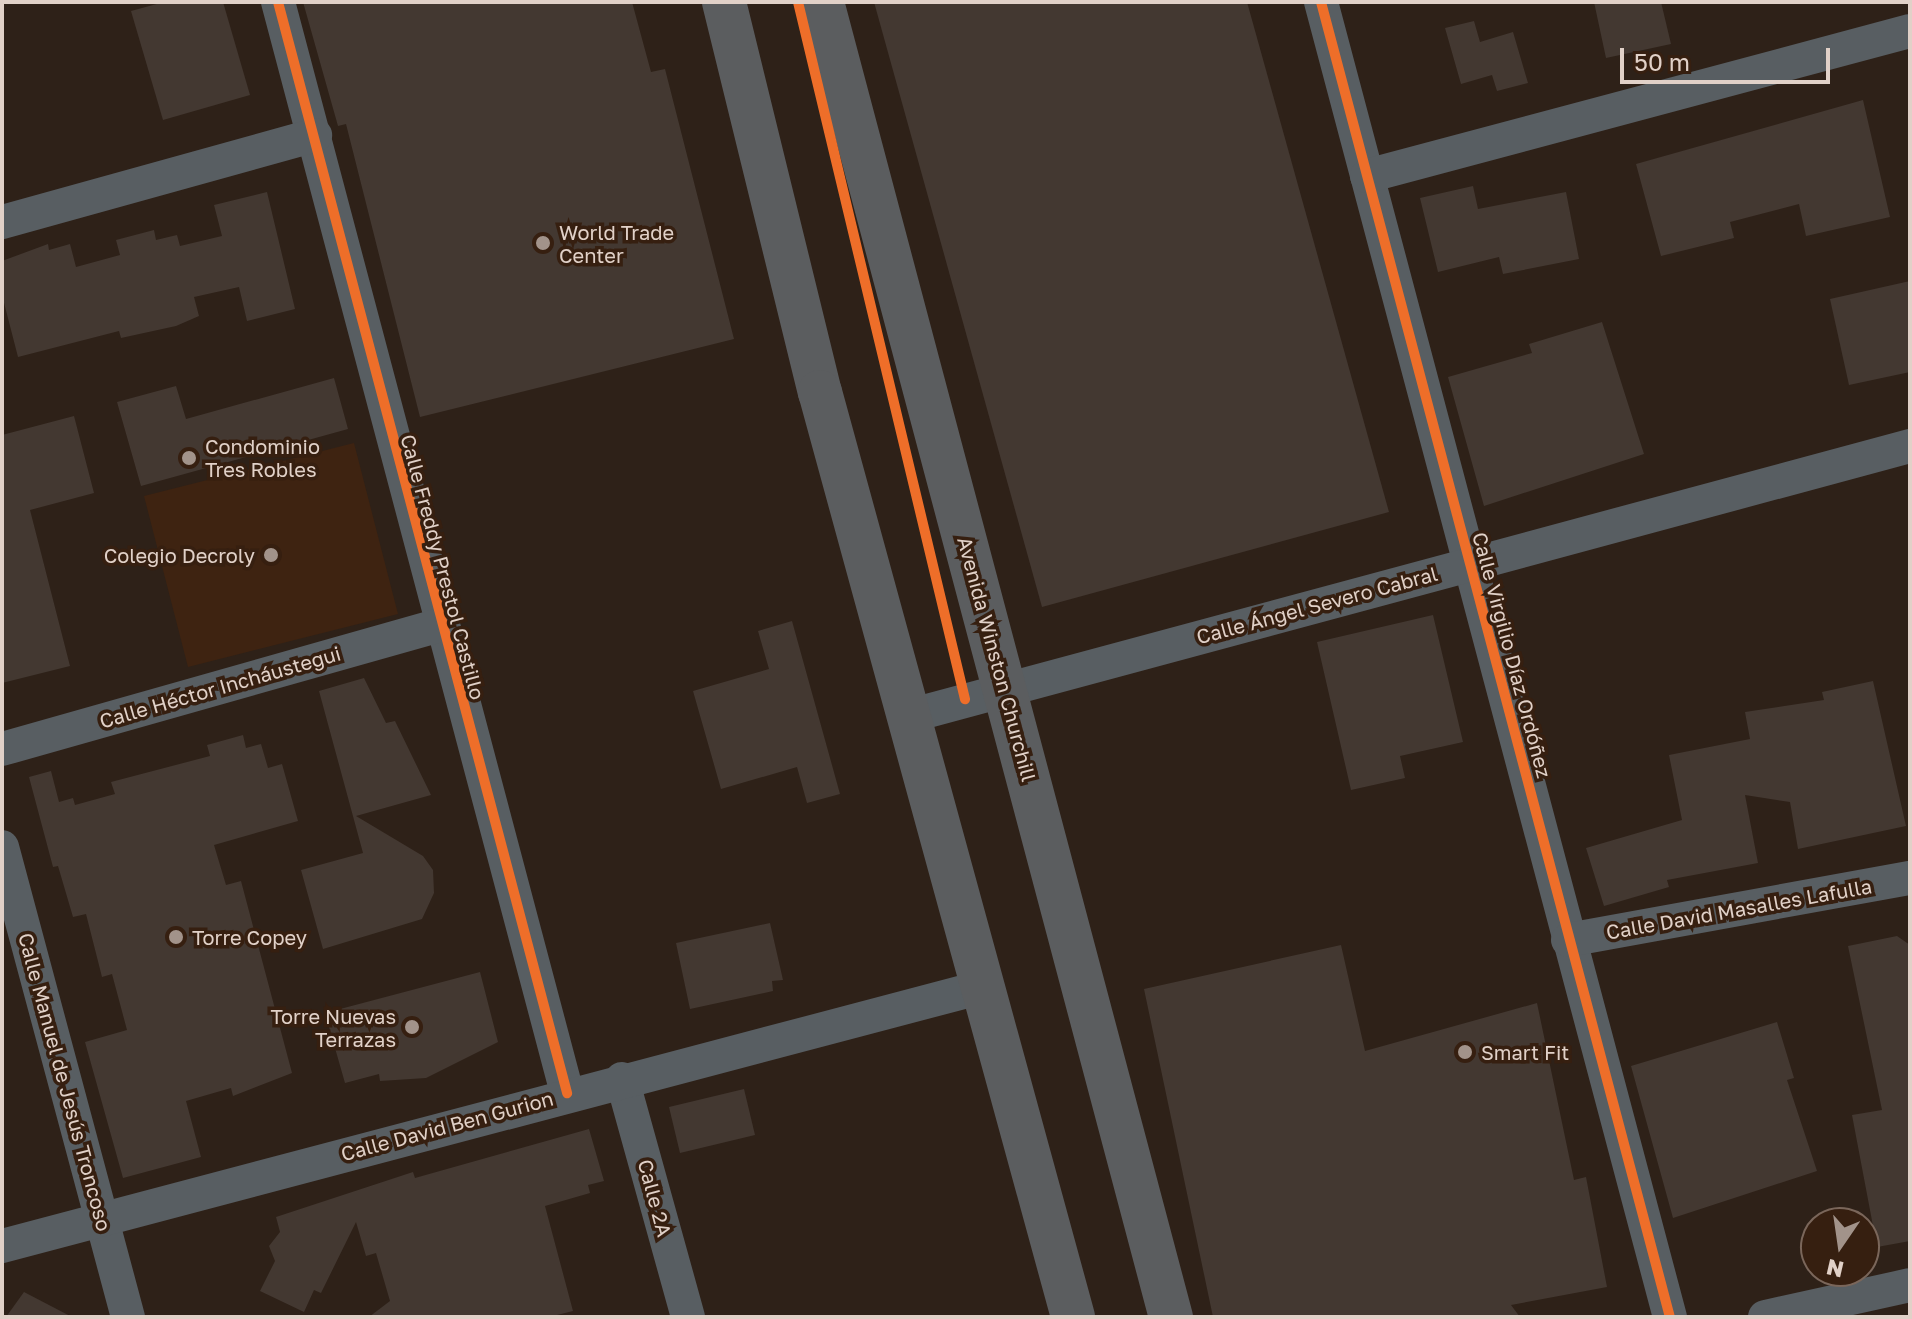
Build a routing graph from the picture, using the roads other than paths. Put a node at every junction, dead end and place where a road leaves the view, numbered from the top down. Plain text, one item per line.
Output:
1 (278, 2) edge
2 (724, 2) edge
3 (822, 2) edge
4 (1321, 2) edge
5 (1910, 31) edge
6 (315, 135) junction
7 (1367, 176) junction
8 (2, 222) edge
9 (1910, 446) edge
10 (1470, 566) junction
11 (439, 625) junction
12 (1004, 687) junction
13 (909, 716) junction
14 (2, 749) edge
15 (2, 847) edge
16 (1910, 878) edge
17 (1568, 940) junction
18 (986, 986) junction
19 (622, 1079) junction
20 (567, 1093) junction
21 (102, 1220) junction
22 (2, 1246) edge
23 (1910, 1285) edge
24 (686, 1316) edge
25 (128, 1317) edge
26 (1073, 1317) edge
27 (1171, 1317) edge
28 (1670, 1317) edge
29 (1765, 1317) edge

1 - 6 street, Calle Freddy Prestol Castillo
2 - 13 main road
3 - 12 main road, Avenida Winston Churchill
4 - 7 street, Calle Virgilio Díaz Ordóñez
5 - 7 street
6 - 8 street
6 - 11 street, Calle Freddy Prestol Castillo
7 - 10 street, Calle Virgilio Díaz Ordóñez
9 - 10 street, Calle Ángel Severo Cabral
10 - 12 street, Calle Ángel Severo Cabral
10 - 17 street, Calle Virgilio Díaz Ordóñez
11 - 14 street, Calle Héctor Incháustegui
11 - 20 street, Calle Freddy Prestol Castillo
12 - 13 street, Calle Ángel Severo Cabral
12 - 27 main road, Avenida Winston Churchill
13 - 18 main road
15 - 21 street, Calle Manuel de Jesús Troncoso
16 - 17 street, Calle David Masalles Lafulla
17 - 28 street, Calle Virgilio Díaz Ordóñez
18 - 19 street, Calle David Ben Gurion
18 - 26 main road
19 - 20 street, Calle David Ben Gurion
19 - 24 street, Calle 2A
20 - 21 street, Calle David Ben Gurion
21 - 22 street, Calle David Ben Gurion
21 - 25 street, Calle Manuel de Jesús Troncoso
23 - 29 street

